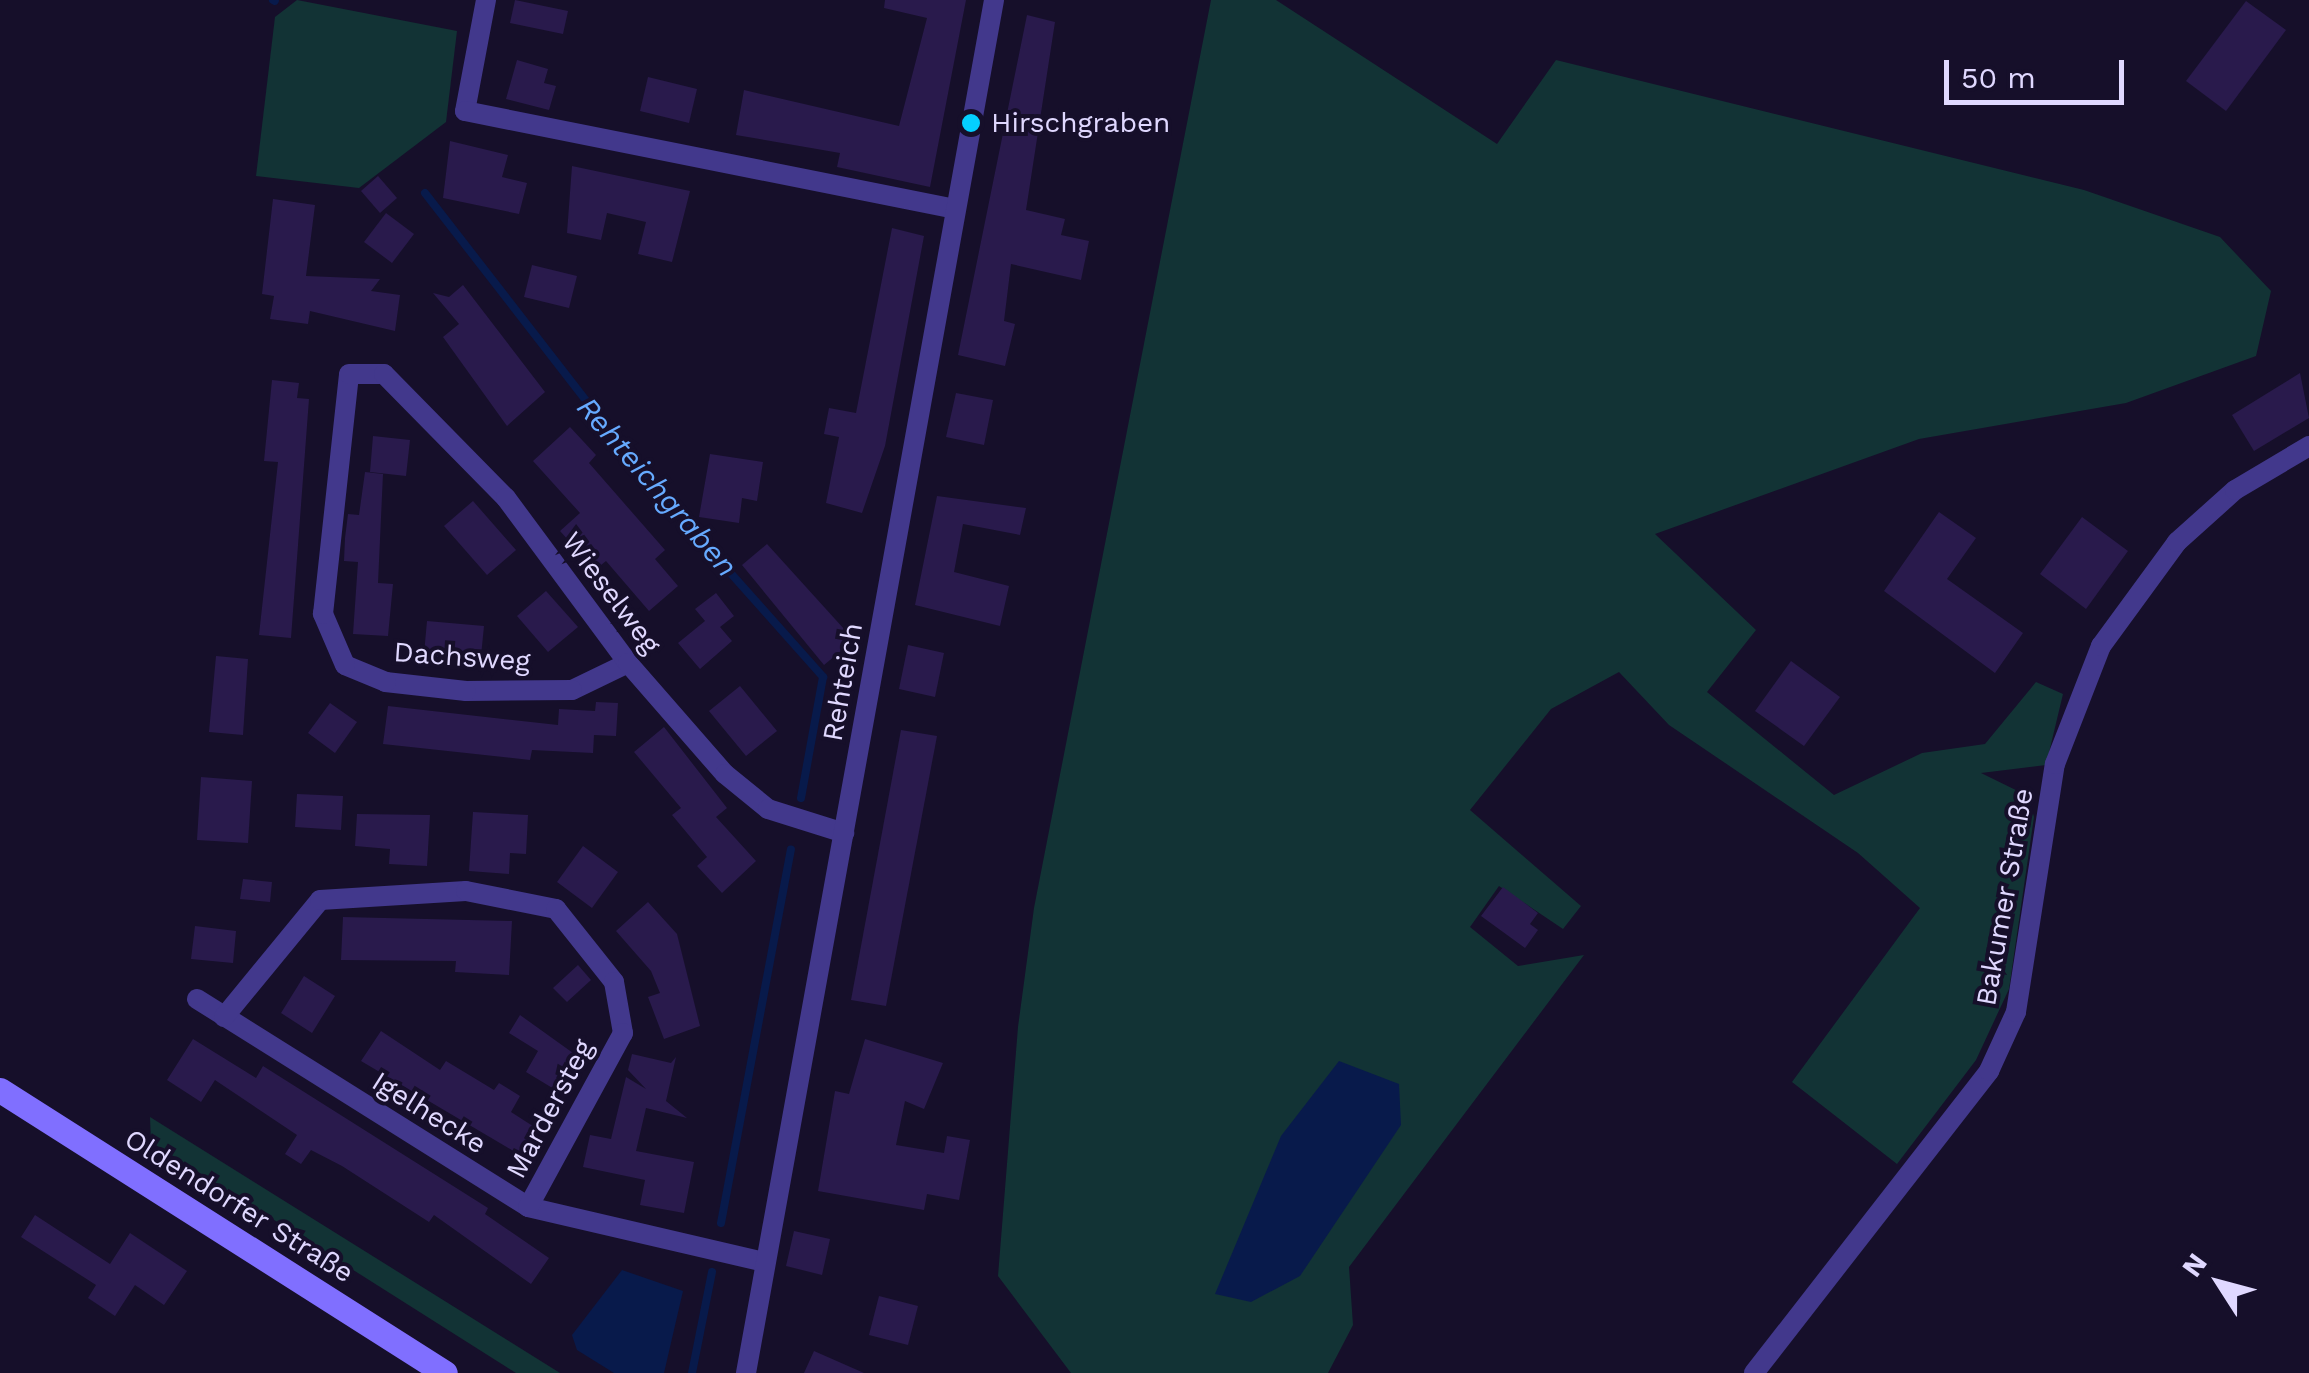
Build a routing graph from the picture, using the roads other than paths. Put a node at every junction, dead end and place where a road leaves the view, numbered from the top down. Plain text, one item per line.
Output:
1 (486, 0) edge
2 (994, 0) edge
3 (955, 209) junction
4 (349, 374) joint
5 (2309, 446) edge
6 (628, 663) junction
7 (844, 833) junction
8 (197, 1000) dead end
9 (224, 1017) junction
10 (0, 1090) edge
11 (528, 1207) junction
12 (764, 1262) junction
13 (445, 1373) edge
14 (746, 1373) edge
15 (1754, 1373) edge

1 - 3 street
2 - 3 street, Rehteich
3 - 7 street, Rehteich
4 - 6 street, Wieselweg
4 - 6 street, Dachsweg
5 - 15 street, Bakumer Straße
6 - 7 street, Wieselweg
7 - 12 street, Rehteich
8 - 9 street, Igelhecke
9 - 11 street, Igelhecke
9 - 11 street, Mardersteg
10 - 13 main road, Oldendorfer Straße
11 - 12 street, Igelhecke
12 - 14 street, Rehteich

